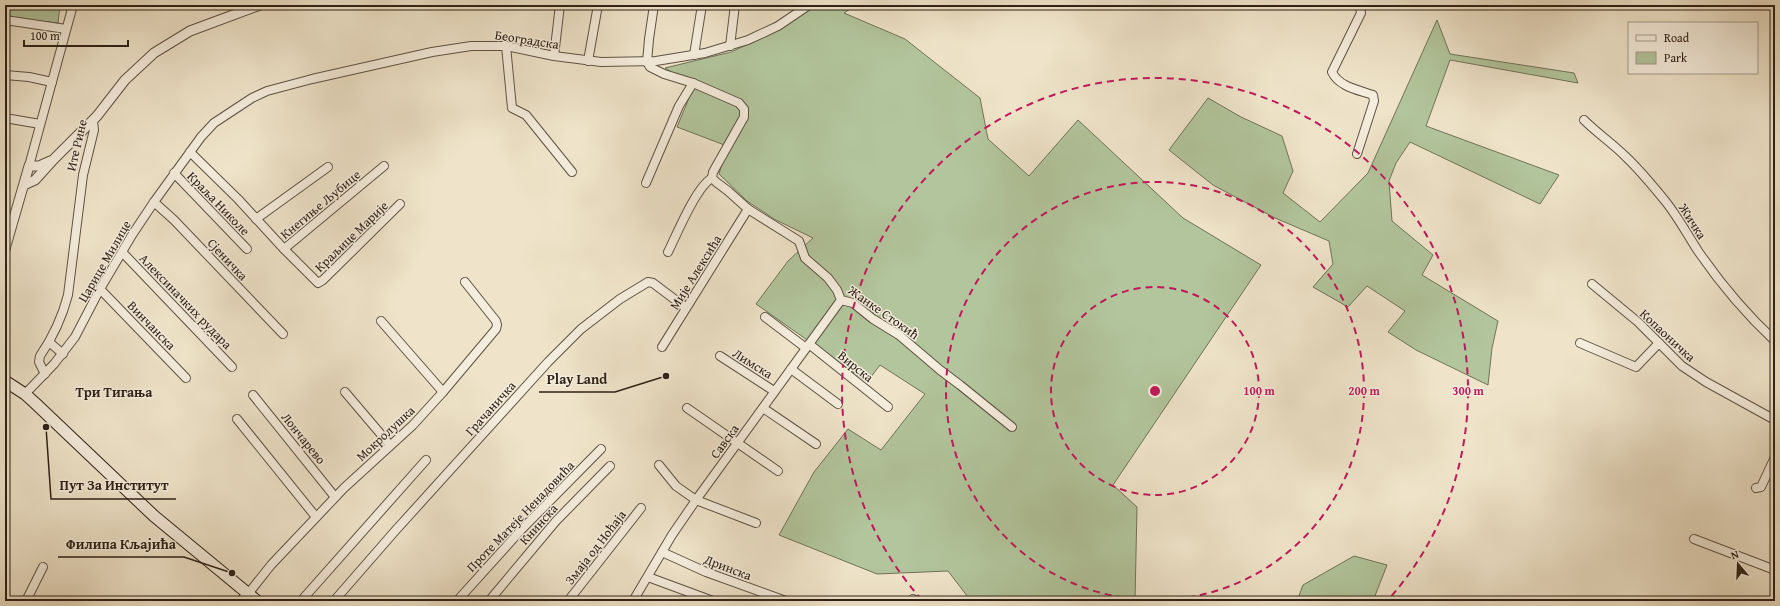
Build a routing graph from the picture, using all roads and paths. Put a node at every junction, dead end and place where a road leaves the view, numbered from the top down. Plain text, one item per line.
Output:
1 (73, 5) edge
2 (260, 5) edge
3 (560, 5) edge
4 (598, 5) edge
5 (654, 5) edge
6 (702, 5) edge
7 (736, 5) edge
8 (809, 5) edge
9 (1357, 5) edge
10 (5, 20) edge
11 (66, 29) junction
12 (506, 46) junction
13 (730, 46) junction
14 (694, 55) junction
15 (554, 56) junction
16 (588, 61) junction
17 (647, 62) junction
18 (5, 75) edge
19 (52, 82) junction
20 (693, 83) junction
21 (5, 118) edge
22 (1584, 120) dead end
23 (93, 121) junction
24 (40, 124) junction
25 (201, 137) joint
26 (190, 152) junction
27 (1357, 154) dead end
28 (54, 159) junction
29 (29, 166) junction
30 (384, 166) dead end
31 (328, 167) dead end
32 (572, 172) dead end
33 (174, 174) junction
34 (712, 178) junction
35 (646, 183) dead end
36 (24, 185) junction
37 (154, 202) junction
38 (400, 204) dead end
39 (748, 209) junction
40 (256, 219) junction
41 (5, 249) edge
42 (247, 249) dead end
43 (284, 249) junction
44 (122, 252) junction
45 (668, 252) dead end
46 (465, 282) dead end
47 (1592, 284) dead end
48 (100, 289) junction
49 (841, 300) junction
50 (686, 308) junction
51 (765, 317) dead end
52 (381, 321) dead end
53 (283, 334) dead end
54 (1775, 341) edge
55 (49, 342) junction
56 (1580, 343) dead end
57 (1659, 343) junction
58 (808, 346) junction
59 (662, 347) dead end
60 (63, 354) junction
61 (720, 356) dead end
62 (232, 367) dead end
63 (791, 369) junction
64 (45, 374) junction
65 (186, 378) dead end
66 (5, 382) edge
67 (774, 391) junction
68 (345, 392) dead end
69 (443, 392) junction
70 (25, 394) junction
71 (253, 395) dead end
72 (838, 404) dead end
73 (888, 407) dead end
74 (687, 408) dead end
75 (763, 408) junction
76 (238, 419) dead end
77 (1775, 420) edge
78 (1012, 427) dead end
79 (738, 443) junction
80 (816, 444) dead end
81 (390, 445) junction
82 (601, 450) dead end
83 (1775, 457) edge
84 (426, 460) dead end
85 (659, 465) dead end
86 (610, 466) dead end
87 (778, 471) dead end
88 (1756, 488) dead end
89 (335, 497) junction
90 (696, 500) junction
91 (640, 508) dead end
92 (316, 517) junction
93 (756, 523) dead end
94 (1694, 539) dead end
95 (662, 552) junction
96 (43, 567) dead end
97 (1775, 570) edge
98 (648, 577) junction
99 (245, 597) edge
100 (26, 601) edge
101 (257, 601) edge
102 (301, 601) edge
103 (334, 601) edge
104 (457, 601) edge
105 (490, 601) edge
106 (568, 601) edge
107 (633, 601) edge
108 (713, 601) edge
109 (786, 601) edge

1 - 11 street
2 - 23 street, Ите Рине
3 - 15 street
4 - 16 street
5 - 17 street
6 - 14 street
7 - 13 street
8 - 13 street, Београдска
9 - 27 street
10 - 11 street
11 - 19 street
12 - 15 street, Београдска
12 - 25 street, Београдска
12 - 32 street
13 - 14 street, Београдска
14 - 17 street, Београдска
15 - 16 street, Београдска
16 - 17 street, Београдска
17 - 20 street
18 - 19 street
19 - 24 street
20 - 34 street
20 - 35 street
21 - 24 street
22 - 54 street, Жичка
23 - 28 street
23 - 55 street, Ите Рине
24 - 29 street
25 - 26 street, Царице Милице
26 - 33 street, Царице Милице
26 - 40 street, Кнегиње Љубице
28 - 29 street
28 - 36 street
29 - 36 street
30 - 43 street, Кнегиње Љубице
31 - 40 street
33 - 37 street, Царице Милице
33 - 42 street, Краља Николе
34 - 39 street, Жанке Стокић
34 - 45 street
36 - 41 street
37 - 44 street, Царице Милице
37 - 53 street, Сјеничка
38 - 43 street, Краљице Марије
39 - 49 street, Жанке Стокић
39 - 50 street, Мије Алексића
40 - 43 street, Кнегиње Љубице
44 - 48 street, Царице Милице
44 - 62 street, Алексиначких рудара
46 - 69 street, Мокролушка
47 - 57 street, Копаоничка
48 - 60 street, Царице Милице
48 - 65 street, Винчанска
49 - 58 street, Савска
49 - 78 street, Жанке Стокић
50 - 59 street, Мије Алексића
50 - 103 street, Грачаничка
51 - 58 street, Вирска
52 - 69 street
55 - 60 street
55 - 64 street, Ите Рине
56 - 57 street
57 - 77 street, Копаоничка
58 - 63 street, Савска
58 - 73 street, Вирска
60 - 64 street, Царице Милице
61 - 67 street, Лимска
63 - 67 street, Савска
63 - 72 street
64 - 70 street, Царице Милице
66 - 70 main road
67 - 75 street, Савска
68 - 81 street
69 - 81 street, Мокролушка
70 - 99 main road
71 - 89 street, Лончарево
74 - 79 street
75 - 79 street, Савска
75 - 80 street
76 - 92 street
79 - 87 street
79 - 90 street, Савска
81 - 89 street, Мокролушка
82 - 104 street, Проте Матеје Ненадовића
83 - 88 street
84 - 102 street
85 - 90 street
86 - 105 street, Книнска
89 - 92 street, Мокролушка
90 - 93 street
90 - 95 street, Савска
91 - 106 street, Змаја од Ноћаја
92 - 99 street, Мокролушка
94 - 97 street
95 - 98 street, Савска
95 - 109 street, Дринска
96 - 100 street
98 - 107 street, Савска
98 - 108 street
99 - 101 main road

